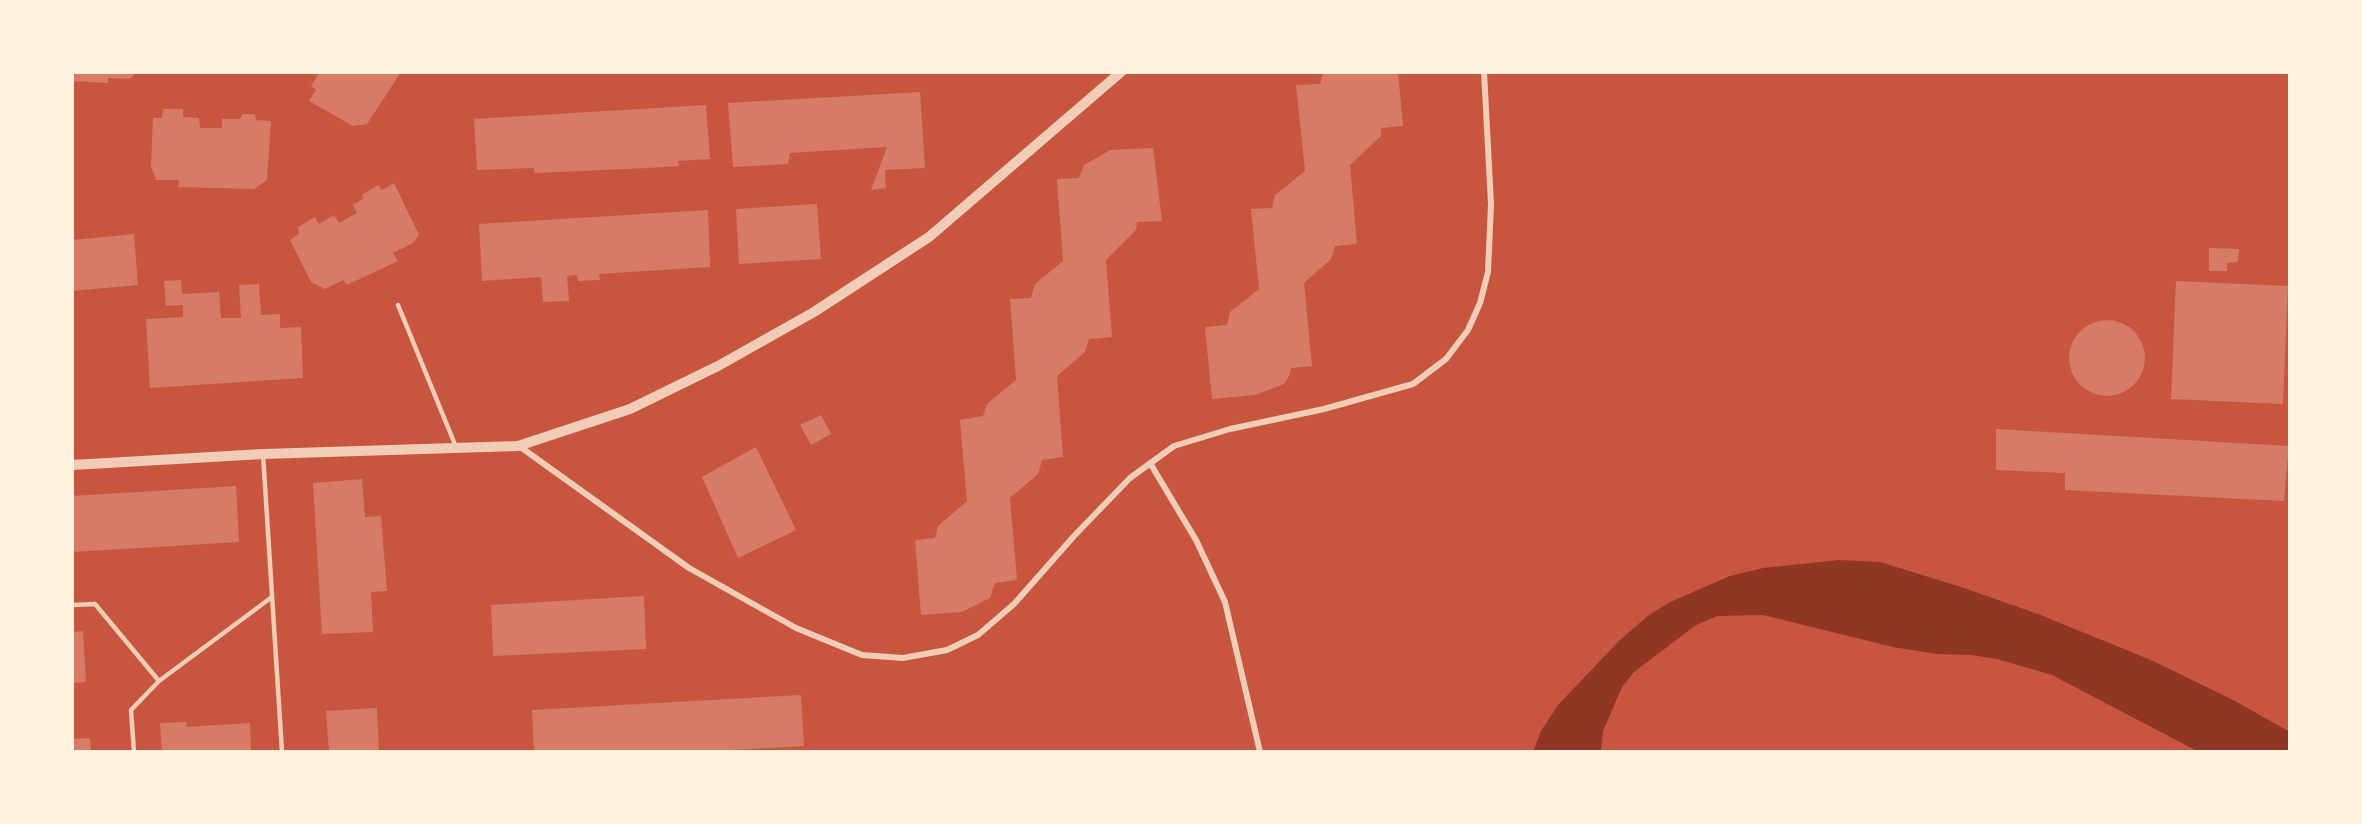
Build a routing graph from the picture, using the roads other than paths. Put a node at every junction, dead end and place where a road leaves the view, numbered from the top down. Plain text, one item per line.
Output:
1 (1121, 72) edge
2 (1484, 72) edge
3 (398, 305) dead end
4 (518, 446) junction
5 (456, 448) junction
6 (263, 454) junction
7 (1150, 464) junction
8 (72, 465) edge
9 (272, 597) junction
10 (72, 605) edge
11 (159, 681) junction
12 (134, 752) edge
13 (282, 752) edge
14 (1260, 752) edge

1 - 4 street
2 - 7 street
3 - 5 lane
4 - 5 street
4 - 7 street
5 - 6 street
6 - 8 street
6 - 9 lane
7 - 14 street
9 - 11 lane
9 - 13 lane
10 - 11 lane
11 - 12 lane

